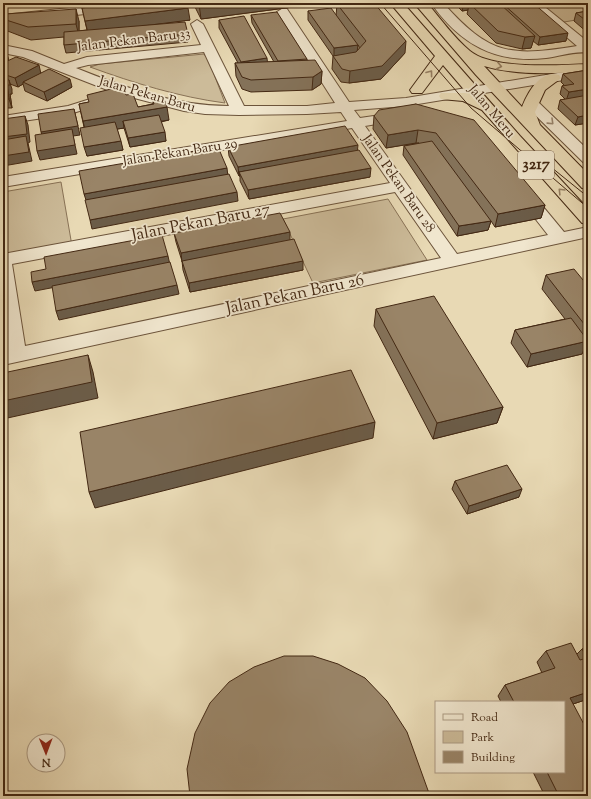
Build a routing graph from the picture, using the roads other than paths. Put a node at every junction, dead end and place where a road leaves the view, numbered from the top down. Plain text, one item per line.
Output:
1 (68, 3) edge
2 (75, 3) edge
3 (149, 3) edge
4 (396, 3) edge
5 (420, 3) edge
6 (437, 3) edge
7 (533, 3) edge
8 (122, 6) junction
9 (283, 12) dead end
10 (5, 18) edge
11 (198, 24) dead end
12 (445, 31) junction
13 (3, 41) edge
14 (209, 48) junction
15 (3, 49) edge
16 (588, 49) edge
17 (27, 54) junction
18 (442, 56) junction
19 (64, 68) junction
20 (588, 68) edge
21 (588, 72) edge
22 (554, 78) junction
23 (493, 84) junction
24 (471, 87) junction
25 (120, 90) junction
26 (417, 90) junction
27 (446, 96) junction
28 (531, 103) junction
29 (344, 106) junction
30 (487, 107) junction
31 (239, 111) junction
32 (422, 116) edge
33 (3, 120) edge
34 (356, 124) junction
35 (533, 126) junction
36 (588, 138) edge
37 (570, 141) junction
38 (588, 159) edge
39 (3, 182) edge
40 (588, 184) edge
41 (517, 185) edge
42 (400, 186) junction
43 (588, 220) edge
44 (588, 232) edge
45 (560, 238) junction
46 (3, 261) edge
47 (452, 261) junction
48 (9, 357) edge

1 - 10 street
2 - 8 street
3 - 8 street
4 - 18 highway, Jalan Meru / 3217
5 - 12 highway, Jalan Meru / 3217
6 - 16 street
7 - 16 street
8 - 10 street
9 - 29 street, Jalan Pekan Baru 28
11 - 14 street
12 -> 20 highway
12 - 23 highway, Jalan Meru / 3217
13 - 17 street, Jalan Pekan Baru
14 - 19 street, Jalan Pekan Baru 33
14 - 31 street
15 - 17 street, Jalan Pekan Baru
17 - 19 street, Jalan Pekan Baru
18 - 24 highway, Jalan Meru / 3217
26 -> 18 highway
19 - 25 street, Jalan Pekan Baru
20 - 23 street
21 - 22 street
22 - 23 street
22 - 28 highway
23 - 24 street, Jalan Pekan Baru
23 - 35 highway, Jalan Meru / 3217
24 - 26 street, Jalan Pekan Baru
24 - 27 street, Jalan Pekan Baru
24 - 30 highway, Jalan Meru / 3217
25 - 31 street, Jalan Pekan Baru
25 - 33 street
26 - 29 street, Jalan Pekan Baru
27 - 29 street, Jalan Pekan Baru
27 - 30 highway
28 - 35 highway
28 -> 37 street
29 - 31 street, Jalan Pekan Baru
29 - 34 street, Jalan Pekan Baru 28
43 -> 30 highway, Jalan Meru / 3217
32 - 34 street, Jalan Pekan Baru 29
34 - 39 street, Jalan Pekan Baru 29
34 - 42 street, Jalan Pekan Baru 28
35 - 40 highway, Jalan Meru / 3217
36 - 37 street
37 - 38 street
41 - 45 street
42 - 46 street, Jalan Pekan Baru 27
42 - 47 street, Jalan Pekan Baru 28
44 - 45 street, Jalan Pekan Baru 26
45 - 47 street, Jalan Pekan Baru 26
46 - 48 street
47 - 48 street, Jalan Pekan Baru 26

